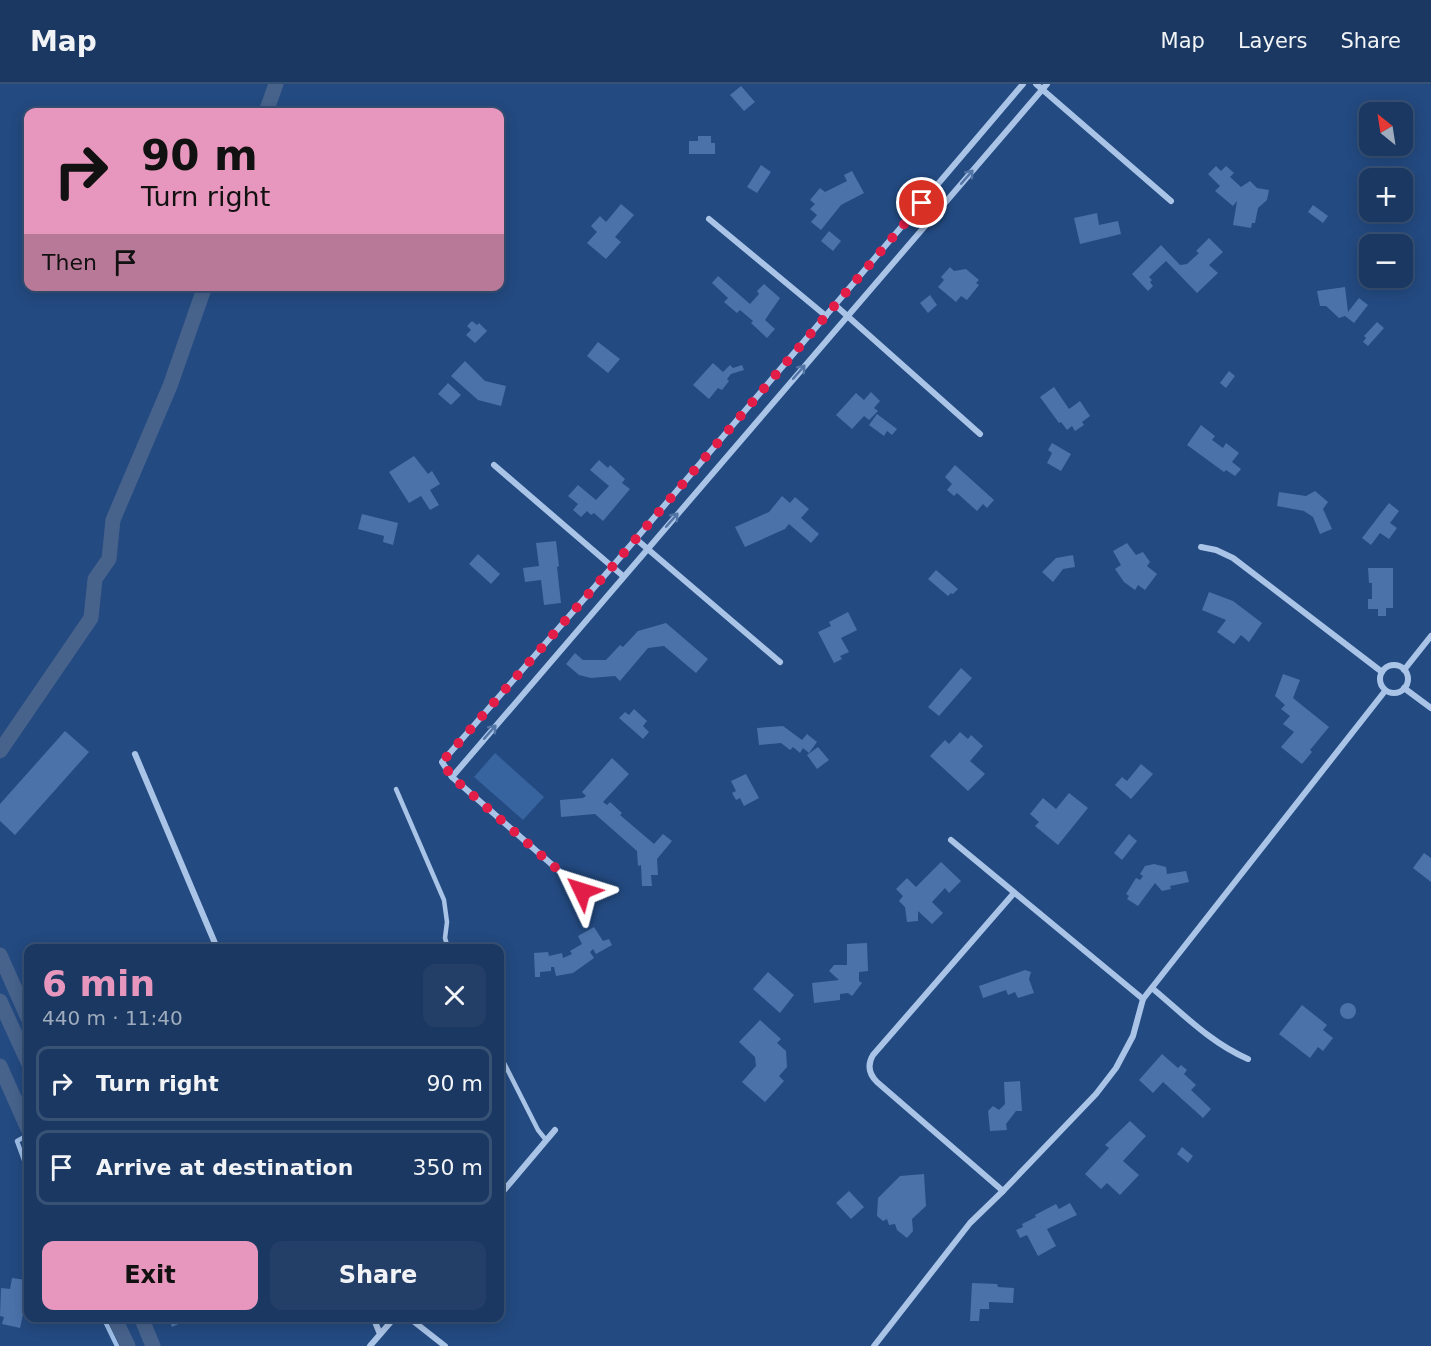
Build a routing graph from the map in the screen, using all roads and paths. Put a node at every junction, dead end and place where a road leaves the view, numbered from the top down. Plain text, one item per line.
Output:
1 (1023, 84) edge
2 (1036, 84) edge
3 (1045, 87) edge
4 (1171, 201) dead end
5 (709, 219) dead end
6 (835, 305) junction
7 (826, 316) junction
8 (847, 316) junction
9 (980, 434) dead end
10 (494, 465) dead end
11 (636, 539) junction
12 (1201, 547) dead end
13 (647, 549) junction
14 (612, 567) junction
15 (623, 576) junction
16 (1431, 636) edge
17 (780, 662) dead end
18 (1404, 670) junction
19 (1382, 672) junction
20 (1404, 688) junction
21 (1385, 690) junction
22 (1431, 708) edge
23 (135, 754) dead end
24 (452, 777) junction
25 (396, 789) dead end
26 (951, 840) dead end
27 (582, 891) dead end
28 (1014, 893) junction
29 (215, 944) edge
30 (447, 944) edge
31 (1152, 988) junction
32 (1143, 999) junction
33 (1248, 1059) dead end
34 (504, 1063) edge
35 (555, 1130) dead end
36 (546, 1140) junction
37 (504, 1190) edge
38 (1003, 1191) junction
39 (375, 1322) edge
40 (391, 1322) edge
41 (414, 1322) edge
42 (380, 1334) junction
43 (370, 1346) edge
44 (445, 1346) edge
45 (874, 1346) edge

1 - 6 street
2 - 3 street
3 - 4 street
8 -> 3 street
5 - 7 street
6 - 7 street
6 - 8 street
7 - 11 street
8 - 9 street
13 -> 8 street
10 - 14 street
11 - 13 street
11 - 14 street
12 - 19 street
13 - 15 street
13 - 17 street
14 - 15 street
14 - 24 street
24 -> 15 street
16 - 18 street
18 - 19 street
18 - 20 street
19 - 21 street
20 - 21 street
20 - 22 street
21 - 31 street
23 - 29 street
24 - 27 street
25 - 30 lane
26 - 28 street
28 - 32 street
28 - 38 street
31 - 32 street
31 - 33 street
32 - 38 street
34 - 36 lane
35 - 36 street
36 - 37 street
38 - 45 street
39 - 42 street
40 - 42 street
41 - 44 street
42 - 43 street

